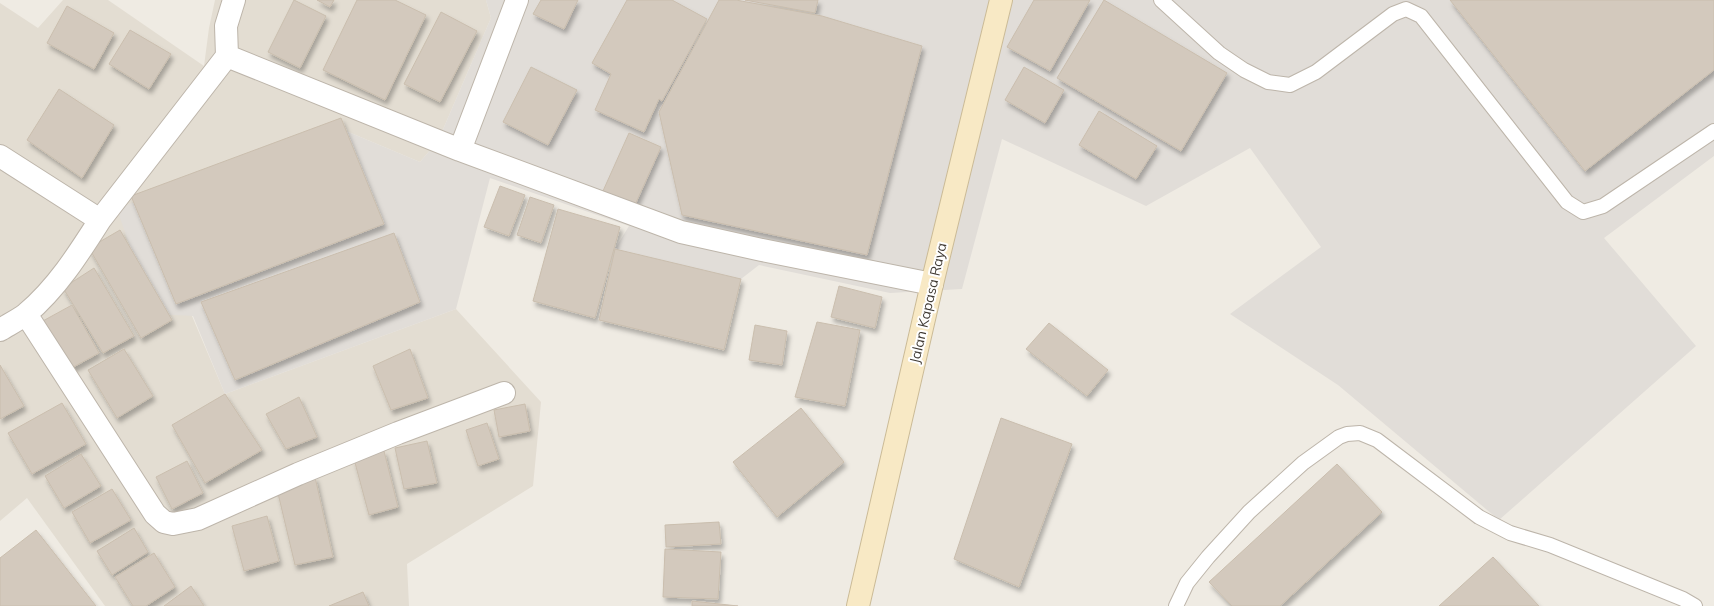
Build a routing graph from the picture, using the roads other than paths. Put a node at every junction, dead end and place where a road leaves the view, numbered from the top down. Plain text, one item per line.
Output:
1 (234, 0) edge
2 (516, 0) edge
3 (1001, 0) edge
4 (1161, 0) edge
5 (227, 56) junction
6 (1714, 131) edge
7 (460, 150) junction
8 (0, 156) edge
9 (100, 220) junction
10 (932, 284) junction
11 (26, 314) junction
12 (0, 330) edge
13 (504, 393) dead end
14 (1685, 604) edge
15 (858, 606) edge
16 (1176, 606) edge

1 - 5 street
2 - 7 street
3 - 10 main road, Jalan Kapasa Raya
4 - 6 lane
5 - 7 street
5 - 9 street
7 - 10 street
8 - 9 street
9 - 11 street
10 - 15 main road, Jalan Kapasa Raya
11 - 12 street
11 - 13 street
14 - 16 lane

